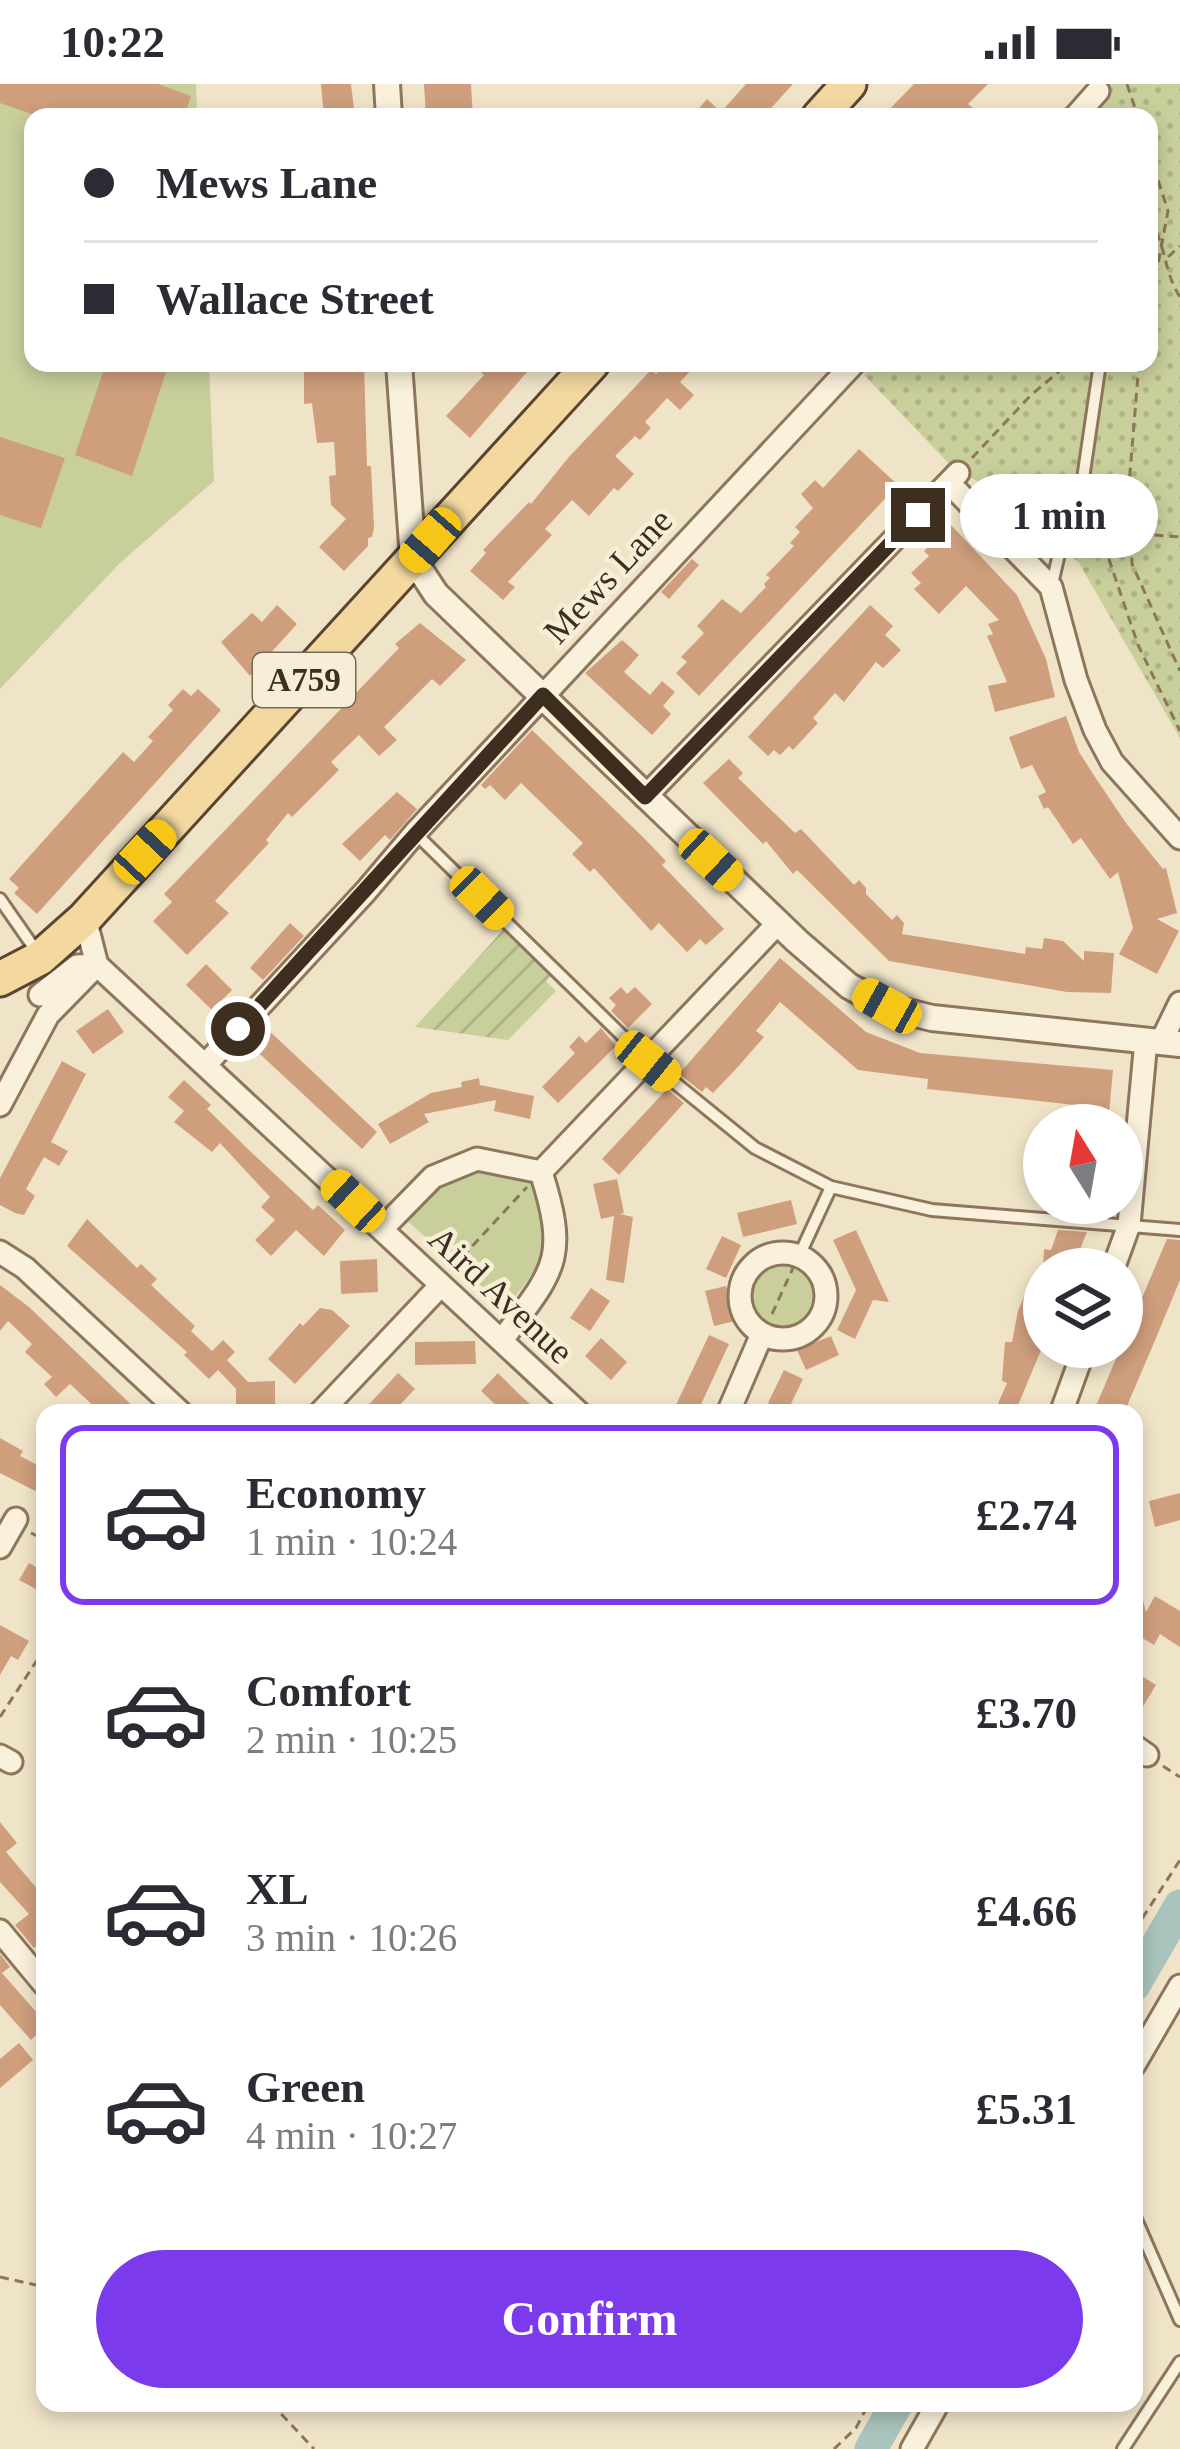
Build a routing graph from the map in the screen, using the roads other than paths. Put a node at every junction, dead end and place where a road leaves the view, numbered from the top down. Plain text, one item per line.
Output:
1 (849, 84) edge
2 (1098, 91) dead end
3 (827, 108) edge
4 (1083, 108) edge
5 (399, 372) edge
6 (584, 372) edge
7 (846, 372) edge
8 (1099, 372) edge
9 (413, 560) junction
10 (1051, 587) junction
11 (543, 695) junction
12 (645, 797) junction
13 (415, 833) junction
14 (1180, 838) edge
15 (0, 898) edge
16 (85, 918) junction
17 (778, 923) junction
18 (40, 958) junction
19 (97, 965) junction
20 (4, 977) edge
21 (1180, 1003) edge
22 (44, 1005) junction
23 (1162, 1042) edge
24 (648, 1061) junction
25 (206, 1063) junction
26 (0, 1105) edge
27 (541, 1172) junction
28 (831, 1187) junction
29 (1129, 1225) junction
30 (382, 1229) junction
31 (1180, 1230) edge
32 (1121, 1248) edge
33 (0, 1252) edge
34 (799, 1256) junction
35 (441, 1285) junction
36 (762, 1334) junction
37 (502, 1340) junction
38 (1077, 1368) edge
39 (171, 1404) edge
40 (329, 1404) edge
41 (570, 1404) edge
42 (732, 1404) edge
43 (1064, 1404) edge
44 (16, 1519) dead end
45 (0, 1547) edge
46 (0, 1930) edge
47 (36, 1974) edge
48 (1180, 1986) edge
49 (1143, 2050) edge
50 (1143, 2236) edge
51 (1180, 2320) edge
52 (1180, 2362) edge
53 (933, 2412) edge
54 (911, 2449) edge
55 (1124, 2449) edge

1 - 3 main road
2 - 4 street
5 - 9 street
6 - 9 main road, A759
7 - 11 street, Mews Lane
8 - 10 lane
9 - 11 street
9 - 16 main road, A759
10 - 12 street
10 - 14 street
11 - 12 street
11 - 13 street, Mews Lane
12 - 17 street
13 - 24 lane
13 - 25 street, Mews Lane
15 - 18 lane
16 - 18 main road, A759
16 - 19 street
17 - 23 street
17 - 24 street
18 - 20 main road, A759
19 - 22 street
19 - 25 street, Aird Avenue
20 - 22 street
21 - 23 street
22 - 26 street
23 - 29 street
24 - 27 street
24 - 28 lane
25 - 30 street, Aird Avenue
27 - 30 street
27 - 37 street
28 - 29 lane
28 - 34 lane
29 - 31 lane
29 - 32 street
30 - 35 street, Aird Avenue
33 - 39 street
34 - 36 street
34 - 36 street
35 - 37 street, Aird Avenue
35 - 40 street
36 - 42 street
37 - 41 street, Aird Avenue
38 - 43 street
44 - 45 street
46 - 47 street
48 - 49 street
50 - 51 lane
52 - 55 lane
53 - 54 street

